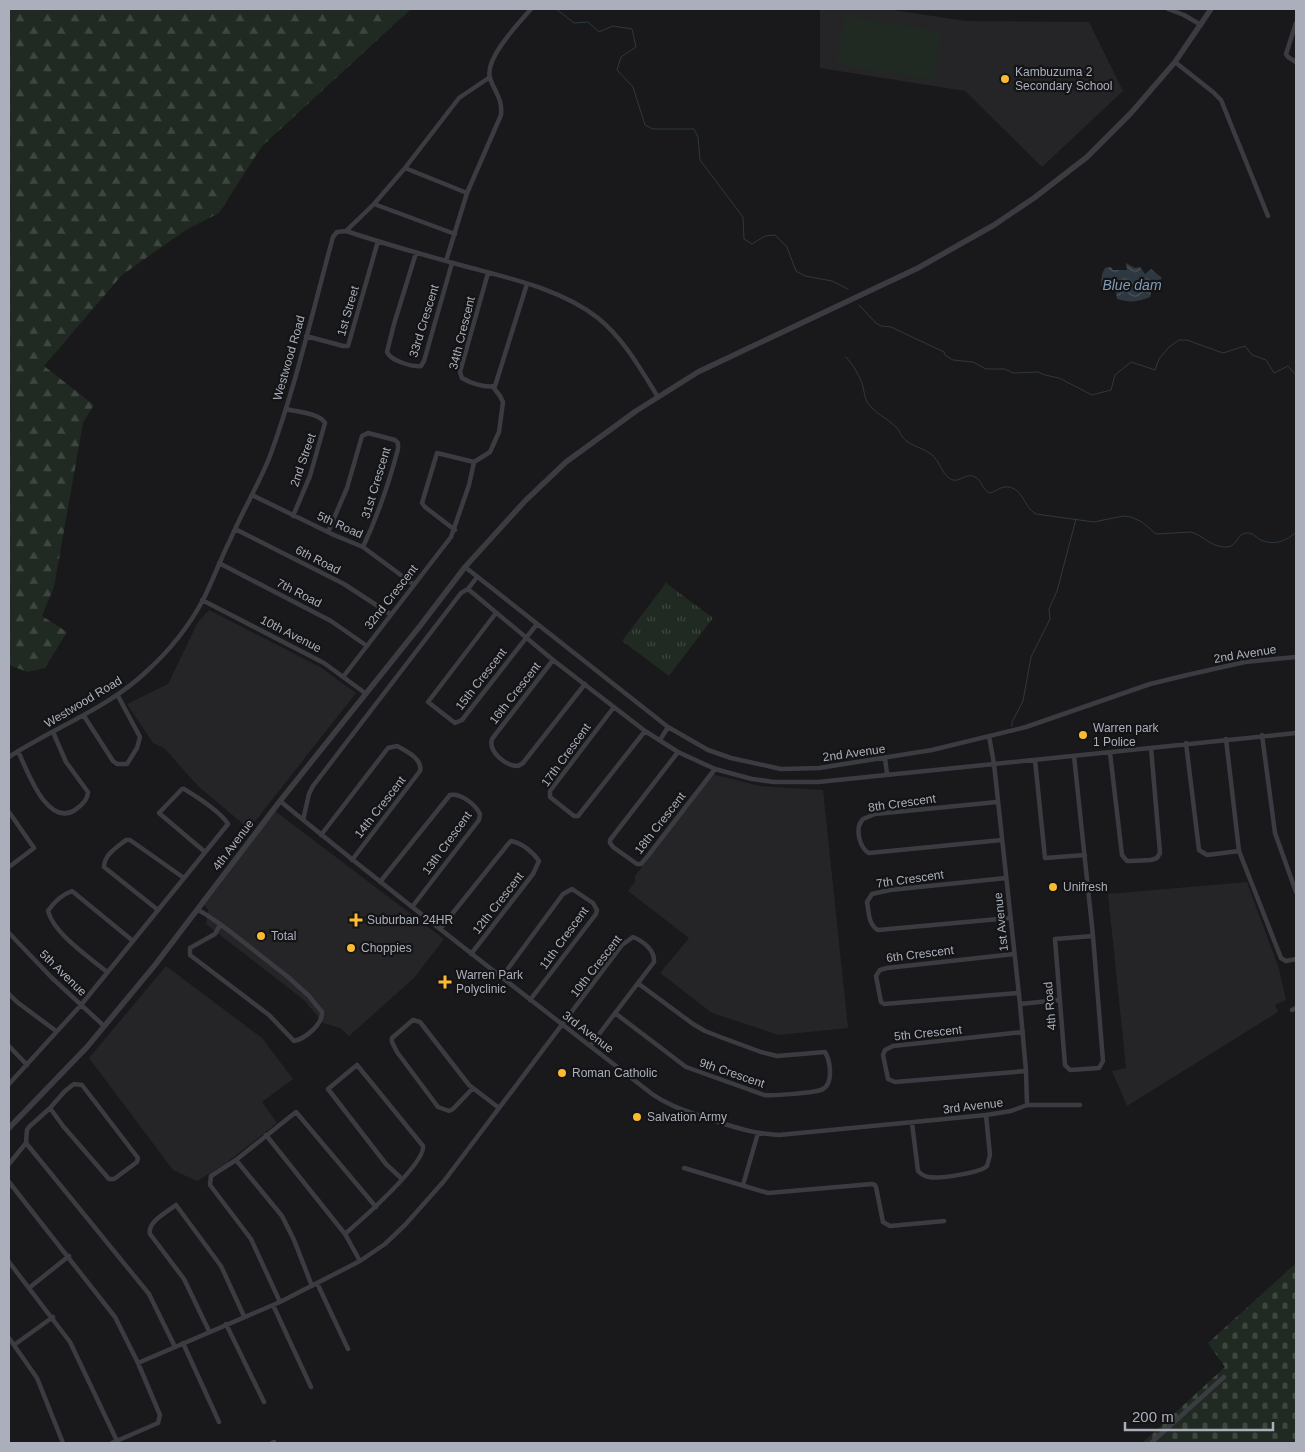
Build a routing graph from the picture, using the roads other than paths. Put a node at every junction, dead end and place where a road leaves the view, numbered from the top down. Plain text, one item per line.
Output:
1 (530, 9) edge
2 (1168, 9) edge
3 (1212, 9) edge
4 (1296, 23) edge
5 (1201, 25) junction
6 (1175, 62) junction
7 (1296, 62) edge
8 (490, 77) junction
9 (406, 168) junction
10 (467, 193) junction
11 (374, 204) junction
12 (1268, 216) dead end
13 (346, 231) junction
14 (455, 234) junction
15 (378, 241) junction
16 (416, 253) junction
17 (446, 261) junction
18 (452, 263) junction
19 (488, 272) junction
20 (527, 284) junction
21 (306, 336) junction
22 (493, 387) junction
23 (658, 397) junction
24 (286, 409) junction
25 (474, 462) junction
26 (252, 495) junction
27 (293, 516) junction
28 (235, 529) junction
29 (455, 530) junction
30 (328, 532) junction
31 (363, 546) junction
32 (219, 563) junction
33 (465, 567) junction
34 (477, 577) junction
35 (414, 584) junction
36 (468, 589) junction
37 (202, 600) junction
38 (496, 613) junction
39 (390, 614) junction
40 (537, 624) junction
41 (526, 637) junction
42 (367, 646) junction
43 (1296, 657) edge
44 (553, 660) junction
45 (342, 677) junction
46 (585, 684) junction
47 (365, 693) junction
48 (118, 696) junction
49 (614, 707) junction
50 (84, 716) junction
51 (668, 727) junction
52 (645, 731) junction
53 (53, 732) junction
54 (1296, 733) edge
55 (989, 736) junction
56 (1262, 736) junction
57 (1226, 739) junction
58 (660, 740) junction
59 (1186, 743) junction
60 (1151, 748) junction
61 (18, 751) junction
62 (678, 752) junction
63 (1110, 753) junction
64 (9, 756) edge
65 (1074, 756) junction
66 (885, 758) junction
67 (1035, 760) junction
68 (994, 764) junction
69 (715, 769) junction
70 (887, 774) junction
71 (280, 801) junction
72 (997, 802) junction
73 (9, 812) edge
74 (303, 820) junction
75 (321, 835) junction
76 (1002, 840) junction
77 (1239, 851) junction
78 (205, 852) junction
79 (1085, 855) junction
80 (352, 860) junction
81 (9, 867) edge
82 (184, 878) junction
83 (1006, 878) junction
84 (380, 882) junction
85 (1296, 892) edge
86 (412, 907) junction
87 (158, 910) junction
88 (198, 910) junction
89 (1010, 918) junction
90 (220, 925) junction
91 (440, 929) junction
92 (9, 933) edge
93 (1093, 936) junction
94 (133, 941) junction
95 (471, 954) junction
96 (1014, 954) junction
97 (1296, 959) edge
98 (107, 972) junction
99 (501, 978) junction
100 (639, 984) junction
101 (1018, 993) junction
102 (9, 994) edge
103 (530, 1000) junction
104 (1059, 1000) junction
105 (1020, 1004) junction
106 (81, 1005) junction
107 (616, 1014) junction
108 (562, 1025) junction
109 (104, 1026) junction
110 (56, 1031) junction
111 (1022, 1032) junction
112 (9, 1046) edge
113 (590, 1046) junction
114 (27, 1065) junction
115 (1026, 1071) junction
116 (9, 1084) edge
117 (472, 1088) junction
118 (1027, 1105) junction
119 (1080, 1105) dead end
120 (50, 1108) junction
121 (499, 1108) junction
122 (986, 1115) junction
123 (912, 1123) junction
124 (9, 1128) edge
125 (758, 1134) junction
126 (266, 1135) junction
127 (26, 1143) junction
128 (236, 1160) junction
129 (9, 1164) edge
130 (684, 1168) dead end
131 (402, 1179) junction
132 (9, 1182) edge
133 (743, 1185) junction
134 (376, 1206) junction
135 (944, 1222) dead end
136 (345, 1234) junction
137 (69, 1256) junction
138 (360, 1261) junction
139 (9, 1262) edge
140 (315, 1284) junction
141 (29, 1288) junction
142 (280, 1302) junction
143 (273, 1305) junction
144 (244, 1316) junction
145 (53, 1317) junction
146 (226, 1324) junction
147 (209, 1331) junction
148 (9, 1338) edge
149 (183, 1343) junction
150 (14, 1345) junction
151 (175, 1347) junction
152 (348, 1349) dead end
153 (138, 1363) junction
154 (1224, 1377) dead end
155 (311, 1387) dead end
156 (264, 1402) dead end
157 (219, 1422) dead end
158 (115, 1442) edge
159 (63, 1443) edge
160 (1151, 1443) edge

1 - 8 street
2 - 5 street
3 - 5 street, 4th Avenue
4 - 7 street
5 - 6 street, 4th Avenue
6 - 12 street
6 - 23 street, 4th Avenue
8 - 9 street, Westwood Road
8 - 10 street
9 - 10 street
9 - 11 street, Westwood Road
10 - 14 street
11 - 13 street, Westwood Road
11 - 14 street
13 - 15 street
13 - 21 street, Westwood Road
14 - 17 street
15 - 16 street
15 - 21 street, 1st Street
16 - 17 street
16 - 18 street, 33rd Crescent
17 - 18 street
18 - 19 street
19 - 20 street
19 - 22 street, 34th Crescent
20 - 22 street
20 - 23 street
21 - 24 street, Westwood Road
22 - 25 street
23 - 33 street, 4th Avenue
24 - 26 street, Westwood Road
24 - 27 street, 2nd Street
25 - 29 street, 32nd Crescent
25 - 29 street
26 - 27 street, 5th Road
26 - 28 street, Westwood Road
27 - 30 street, 5th Road
28 - 32 street, Westwood Road
28 - 39 street, 6th Road
29 - 35 street, 32nd Crescent
30 - 31 street, 5th Road
30 - 31 street, 31st Crescent
31 - 35 street, 5th Road
32 - 37 street, Westwood Road
32 - 42 street, 7th Road
33 - 34 street, 2nd Avenue
33 - 47 street, 4th Avenue
34 - 36 street
34 - 40 street, 2nd Avenue
35 - 39 street, 32nd Crescent
36 - 38 street
36 - 74 street
37 - 45 street, 10th Avenue
37 - 48 street, Westwood Road
38 - 41 street
38 - 41 street, 15th Crescent
39 - 42 street, 32nd Crescent
40 - 41 street, 15th Crescent
40 - 51 street, 2nd Avenue
41 - 44 street
42 - 45 street, 32nd Crescent
43 - 55 street, 2nd Avenue
44 - 46 street
44 - 46 street, 16th Crescent
45 - 47 street, 10th Avenue
46 - 49 street
47 - 71 street, 4th Avenue
48 - 50 street, Westwood Road
48 - 50 street
49 - 52 street
49 - 52 street, 17th Crescent
50 - 53 street, Westwood Road
51 - 58 street
51 - 66 street, 2nd Avenue
52 - 58 street
53 - 61 street, Westwood Road
53 - 61 street
54 - 56 street
55 - 66 street, 2nd Avenue
55 - 68 street, 1st Avenue
56 - 57 street
56 - 85 street
57 - 59 street
57 - 77 street
58 - 62 street
59 - 60 street
59 - 77 street
60 - 63 street
60 - 63 street
61 - 64 street, Westwood Road
62 - 69 street
62 - 69 street, 18th Crescent
63 - 65 street
65 - 67 street
65 - 79 street
66 - 70 street
67 - 68 street
67 - 79 street
68 - 70 street
68 - 72 street, 1st Avenue
69 - 70 street
71 - 74 street, 3rd Avenue
71 - 88 street, 4th Avenue
72 - 76 street, 1st Avenue
72 - 76 street, 8th Crescent
73 - 81 street
74 - 75 street, 3rd Avenue
75 - 80 street, 3rd Avenue
75 - 80 street, 14th Crescent
76 - 83 street, 1st Avenue
77 - 97 street
78 - 78 street
78 - 82 street
79 - 93 street
80 - 84 street, 3rd Avenue
82 - 87 street
82 - 87 street
83 - 89 street, 1st Avenue
83 - 89 street, 7th Crescent
84 - 86 street, 3rd Avenue
84 - 86 street, 13th Crescent
86 - 91 street, 3rd Avenue
87 - 94 street
88 - 90 street
88 - 109 street, 4th Avenue
89 - 96 street, 1st Avenue
90 - 90 street
91 - 95 street, 3rd Avenue
91 - 95 street, 12th Crescent
92 - 106 street, 5th Avenue
93 - 104 street, 4th Road
93 - 104 street, 4th Road
94 - 98 street
94 - 98 street
95 - 99 street, 3rd Avenue
96 - 101 street, 1st Avenue
96 - 101 street, 6th Crescent
98 - 106 street
99 - 103 street, 3rd Avenue
99 - 103 street, 11th Crescent
100 - 107 street, 10th Crescent
100 - 107 street, 9th Crescent
100 - 108 street, 10th Crescent
101 - 105 street, 1st Avenue
102 - 110 street
103 - 108 street, 3rd Avenue
104 - 105 street
105 - 111 street, 1st Avenue
106 - 109 street, 5th Avenue
106 - 110 street
107 - 113 street, 10th Crescent
108 - 113 street, 3rd Avenue
108 - 121 street
109 - 124 street, 4th Avenue
110 - 114 street
111 - 115 street, 1st Avenue
111 - 115 street, 5th Crescent
112 - 114 street
113 - 125 street, 3rd Avenue
114 - 116 street
115 - 118 street, 1st Avenue
117 - 117 street
117 - 121 street
118 - 119 street, 3rd Avenue
118 - 122 street, 3rd Avenue
120 - 120 street
120 - 127 street
121 - 138 street
122 - 123 street, 3rd Avenue
122 - 123 street
123 - 125 street, 3rd Avenue
125 - 133 street
126 - 128 street
126 - 134 street
126 - 136 street
127 - 129 street
127 - 151 street
128 - 140 street
128 - 142 street
130 - 133 street
131 - 131 street
131 - 134 street
132 - 137 street
133 - 135 street
134 - 136 street
136 - 138 street
137 - 141 street
137 - 153 street
138 - 140 street
139 - 141 street
140 - 142 street
140 - 152 street
141 - 145 street
142 - 143 street
143 - 144 street
143 - 155 street
144 - 146 street
144 - 147 street
145 - 150 street
145 - 158 street
146 - 147 street
146 - 156 street
147 - 149 street
148 - 150 street
149 - 151 street
149 - 157 street
150 - 159 street
151 - 153 street
153 - 158 street
154 - 160 street

